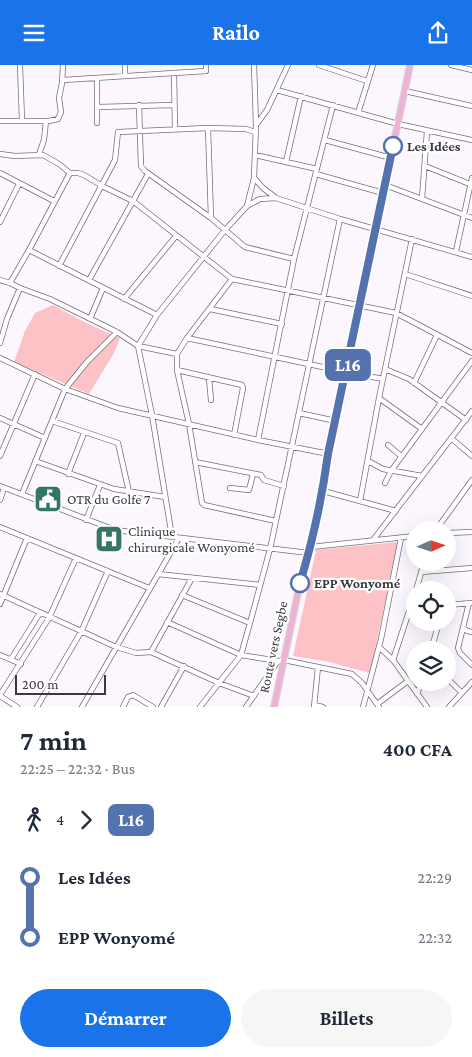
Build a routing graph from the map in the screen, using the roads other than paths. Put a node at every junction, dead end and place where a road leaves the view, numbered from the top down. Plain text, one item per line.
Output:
1 (20, 65) edge
2 (63, 65) edge
3 (125, 65) edge
4 (206, 65) edge
5 (254, 65) edge
6 (288, 65) edge
7 (319, 65) edge
8 (373, 65) edge
9 (410, 65) edge
10 (451, 65) edge
11 (460, 66) edge
12 (472, 69) edge
13 (174, 73) junction
14 (125, 76) junction
15 (63, 79) junction
16 (97, 79) junction
17 (367, 81) junction
18 (277, 90) junction
19 (404, 91) junction
20 (301, 96) junction
21 (139, 105) junction
22 (174, 105) junction
23 (333, 105) junction
24 (472, 106) edge
25 (98, 107) junction
26 (358, 113) junction
27 (22, 120) junction
28 (0, 121) edge
29 (46, 121) junction
30 (97, 123) dead end
31 (398, 124) junction
32 (256, 125) junction
33 (208, 128) junction
34 (175, 129) junction
35 (140, 130) junction
36 (427, 131) junction
37 (255, 133) junction
38 (325, 140) junction
39 (472, 140) edge
40 (0, 154) edge
41 (39, 154) junction
42 (255, 155) junction
43 (391, 158) junction
44 (286, 162) junction
45 (424, 166) junction
46 (316, 171) junction
47 (0, 173) edge
48 (70, 173) junction
49 (148, 173) junction
50 (254, 178) junction
51 (472, 178) edge
52 (18, 184) junction
53 (471, 184) edge
54 (101, 185) junction
55 (385, 185) junction
56 (383, 193) junction
57 (276, 198) junction
58 (422, 199) junction
59 (54, 201) junction
60 (133, 201) junction
61 (247, 206) junction
62 (307, 208) junction
63 (464, 215) junction
64 (211, 218) junction
65 (472, 218) edge
66 (340, 219) junction
67 (0, 222) edge
68 (376, 229) junction
69 (225, 230) junction
70 (176, 235) junction
71 (412, 239) junction
72 (30, 250) junction
73 (456, 251) junction
74 (472, 257) edge
75 (204, 258) junction
76 (294, 259) junction
77 (59, 266) junction
78 (405, 274) junction
79 (89, 279) junction
80 (232, 279) junction
81 (0, 280) edge
82 (10, 283) junction
83 (20, 288) junction
84 (103, 288) junction
85 (288, 291) junction
86 (472, 296) edge
87 (124, 299) junction
88 (323, 299) junction
89 (360, 306) junction
90 (210, 309) junction
91 (396, 313) junction
92 (157, 315) junction
93 (90, 319) junction
94 (282, 324) junction
95 (117, 332) junction
96 (437, 335) junction
97 (187, 338) junction
98 (0, 343) edge
99 (138, 346) junction
100 (472, 353) edge
101 (177, 354) junction
102 (275, 357) junction
103 (0, 358) edge
104 (472, 361) edge
105 (309, 365) junction
106 (385, 369) junction
107 (176, 370) junction
108 (346, 372) junction
109 (34, 375) junction
110 (209, 378) junction
111 (383, 379) junction
112 (414, 383) junction
113 (65, 389) junction
114 (379, 398) junction
115 (211, 400) dead end
116 (441, 403) junction
117 (299, 413) junction
118 (471, 413) edge
119 (152, 415) junction
120 (0, 418) edge
121 (466, 420) junction
122 (52, 421) junction
123 (336, 421) junction
124 (189, 423) junction
125 (15, 425) junction
126 (422, 429) junction
127 (84, 433) junction
128 (234, 435) junction
129 (45, 438) junction
130 (452, 439) junction
131 (258, 441) junction
132 (118, 443) junction
133 (123, 445) dead end
134 (388, 445) dead end
135 (292, 447) junction
136 (328, 454) junction
137 (0, 456) edge
138 (472, 456) edge
139 (401, 457) junction
140 (35, 461) junction
141 (368, 461) junction
142 (195, 462) junction
143 (391, 471) junction
144 (68, 474) junction
145 (253, 474) junction
146 (422, 476) junction
147 (472, 481) edge
148 (385, 483) dead end
149 (100, 485) junction
150 (284, 486) junction
151 (2, 487) edge
152 (230, 488) dead end
153 (470, 488) edge
154 (323, 491) junction
155 (130, 492) junction
156 (22, 494) junction
157 (165, 497) junction
158 (0, 500) edge
159 (360, 501) junction
160 (396, 511) junction
161 (86, 520) junction
162 (276, 521) junction
163 (443, 521) edge
164 (0, 527) edge
165 (472, 532) edge
166 (456, 533) edge
167 (172, 537) junction
168 (406, 537) edge
169 (179, 538) junction
170 (401, 538) junction
171 (27, 539) junction
172 (373, 540) junction
173 (270, 549) junction
174 (310, 550) junction
175 (76, 558) junction
176 (472, 568) edge
177 (108, 571) junction
178 (421, 572) joint
179 (158, 574) junction
180 (192, 577) junction
181 (418, 581) edge
182 (260, 585) junction
183 (149, 588) junction
184 (1, 595) edge
185 (182, 595) junction
186 (471, 603) edge
187 (0, 604) edge
188 (456, 604) edge
189 (40, 613) junction
190 (49, 618) junction
191 (168, 622) junction
192 (250, 623) junction
193 (406, 624) edge
194 (463, 627) junction
195 (81, 632) junction
196 (472, 633) edge
197 (116, 647) junction
198 (379, 647) junction
199 (151, 652) junction
200 (0, 655) edge
201 (241, 655) junction
202 (11, 659) junction
203 (393, 660) junction
204 (281, 661) junction
205 (21, 664) junction
206 (472, 665) edge
207 (184, 666) junction
208 (318, 667) junction
209 (406, 678) edge
210 (472, 682) edge
211 (219, 683) junction
212 (406, 683) edge
213 (456, 687) edge
214 (367, 689) junction
215 (417, 693) edge
216 (462, 693) junction
217 (0, 695) edge
218 (254, 696) junction
219 (314, 706) edge
220 (378, 706) edge
221 (17, 707) edge
222 (37, 707) edge
223 (82, 707) edge
224 (123, 707) edge
225 (153, 707) edge
226 (161, 707) edge
227 (200, 707) edge
228 (246, 707) edge
229 (274, 707) edge
230 (323, 707) edge
231 (363, 707) edge
232 (427, 707) edge
233 (449, 707) edge

1 - 27 street
2 - 15 street
3 - 14 street
4 - 13 street
5 - 32 street
6 - 18 street
7 - 17 street
8 - 17 street
9 - 19 main road, Route vers Segbe
10 - 11 street
11 - 12 street
13 - 14 street
13 - 22 street
14 - 16 street
15 - 16 street
15 - 29 street
16 - 25 street
17 - 26 street
18 - 20 street
18 - 32 street
19 - 24 street
19 - 31 main road, Route vers Segbe
20 - 23 street
20 - 44 street
21 - 22 street
21 - 25 street
21 - 35 street
22 - 34 street
23 - 26 street
23 - 38 street
25 - 30 street
26 - 31 street
27 - 28 street
27 - 29 street
29 - 41 street
31 - 36 street
31 - 43 main road, Route vers Segbe
32 - 37 street
33 - 34 street
33 - 37 street
33 - 64 street
34 - 35 street
35 - 49 street
35 - 54 street
36 - 39 street
36 - 45 street
37 - 42 street
38 - 43 street
38 - 46 street
40 - 41 street
41 - 48 street
42 - 44 street
42 - 50 street
43 - 55 main road, Route vers Segbe
44 - 46 street
45 - 53 street
45 - 58 street
46 - 56 street
46 - 62 street
47 - 52 street
48 - 54 street
48 - 59 street
49 - 60 street
49 - 64 street
50 - 57 street
50 - 61 street
51 - 53 street
52 - 59 street
52 - 67 street
53 - 63 street
54 - 60 street
54 - 77 street
55 - 56 main road, Route vers Segbe
55 - 58 street
56 - 68 main road, Route vers Segbe
57 - 61 street
57 - 62 street
58 - 63 street
59 - 72 street
60 - 70 street
60 - 79 street
61 - 69 street
62 - 66 street
62 - 76 street
63 - 65 street
63 - 73 street
64 - 69 street
66 - 68 street
66 - 88 street
68 - 71 street
68 - 89 main road, Route vers Segbe
69 - 75 street
69 - 76 street
70 - 75 street
70 - 87 street
71 - 73 street
71 - 78 street
72 - 77 street
72 - 82 street
73 - 74 street
75 - 80 street
75 - 92 street
76 - 85 street
77 - 79 street
78 - 86 street
78 - 91 street
79 - 84 street
80 - 85 street
80 - 90 street
81 - 82 street
82 - 83 street
83 - 93 street
83 - 98 street
84 - 87 street
84 - 93 street
85 - 88 street
85 - 94 street
87 - 92 street
88 - 89 street
88 - 105 street
89 - 91 street
89 - 108 main road, Route vers Segbe
90 - 94 street
90 - 97 street
91 - 96 street
91 - 106 street
92 - 99 street
93 - 95 street
94 - 102 street
95 - 99 street
95 - 113 street
96 - 100 street
96 - 112 street
97 - 101 street
97 - 102 street
99 - 101 street
99 - 119 street
101 - 107 street
102 - 105 street
102 - 131 street
103 - 109 street
104 - 116 street
105 - 108 street
105 - 117 street
106 - 111 street
106 - 112 street
107 - 110 street
107 - 124 street
108 - 111 street
108 - 123 main road, Route vers Segbe
109 - 113 street
109 - 125 street
110 - 115 street
110 - 128 street
111 - 114 street
112 - 116 street
113 - 119 street
113 - 122 street
114 - 126 street
114 - 141 street
116 - 121 street
116 - 126 street
117 - 123 street
117 - 135 street
118 - 121 street
119 - 124 street
119 - 157 street
120 - 125 street
121 - 130 street
122 - 127 street
122 - 129 street
123 - 136 main road, Route vers Segbe
124 - 128 street
124 - 142 street
125 - 129 street
125 - 137 street
126 - 139 street
127 - 132 street
127 - 144 street
128 - 131 street
129 - 140 street
130 - 138 street
130 - 146 street
131 - 135 street
132 - 133 street
132 - 155 street
134 - 139 street
135 - 136 street
135 - 150 street
136 - 154 main road, Route vers Segbe
139 - 143 street
140 - 144 street
140 - 156 street
141 - 143 street
141 - 159 street
142 - 145 street
142 - 162 street
143 - 146 street
143 - 148 street
144 - 149 street
145 - 150 street
145 - 152 street
146 - 160 street
147 - 153 street
149 - 155 street
149 - 161 street
150 - 162 street
151 - 156 street
151 - 158 street
153 - 163 street
154 - 159 street
154 - 174 main road, Route vers Segbe
155 - 157 street
156 - 161 street
157 - 167 street
159 - 160 street
160 - 172 street
161 - 167 street
162 - 173 street
164 - 171 street
165 - 166 street
167 - 169 street
168 - 170 street
169 - 173 street
169 - 179 street
170 - 172 street
170 - 198 street
171 - 175 street
171 - 184 street
172 - 174 street
173 - 174 street
173 - 182 street
174 - 204 main road, Route vers Segbe
175 - 177 street
175 - 190 street
176 - 178 street
177 - 183 street
177 - 195 street
178 - 181 street
179 - 180 street
179 - 183 street
180 - 182 street
180 - 185 street
182 - 192 street
183 - 197 street
184 - 187 street
184 - 189 street
185 - 191 street
185 - 192 street
186 - 188 street
186 - 194 street
189 - 190 street
189 - 202 street
190 - 195 street
190 - 205 street
191 - 199 street
191 - 201 street
192 - 201 street
193 - 203 street
194 - 196 street
194 - 206 street
195 - 197 street
195 - 222 street
197 - 199 street
197 - 223 street
198 - 203 street
198 - 214 street
199 - 207 street
200 - 202 street
201 - 204 street
201 - 211 street
202 - 205 street
203 - 209 street
204 - 208 street
204 - 218 street
204 - 229 main road, Route vers Segbe
205 - 217 street
207 - 211 street
207 - 226 street
208 - 214 street
208 - 219 street
210 - 216 street
211 - 218 street
211 - 227 street
212 - 220 street
213 - 216 street
214 - 220 street
214 - 231 street
215 - 232 street
216 - 233 street
217 - 221 street
218 - 228 street
219 - 230 street
224 - 225 street

